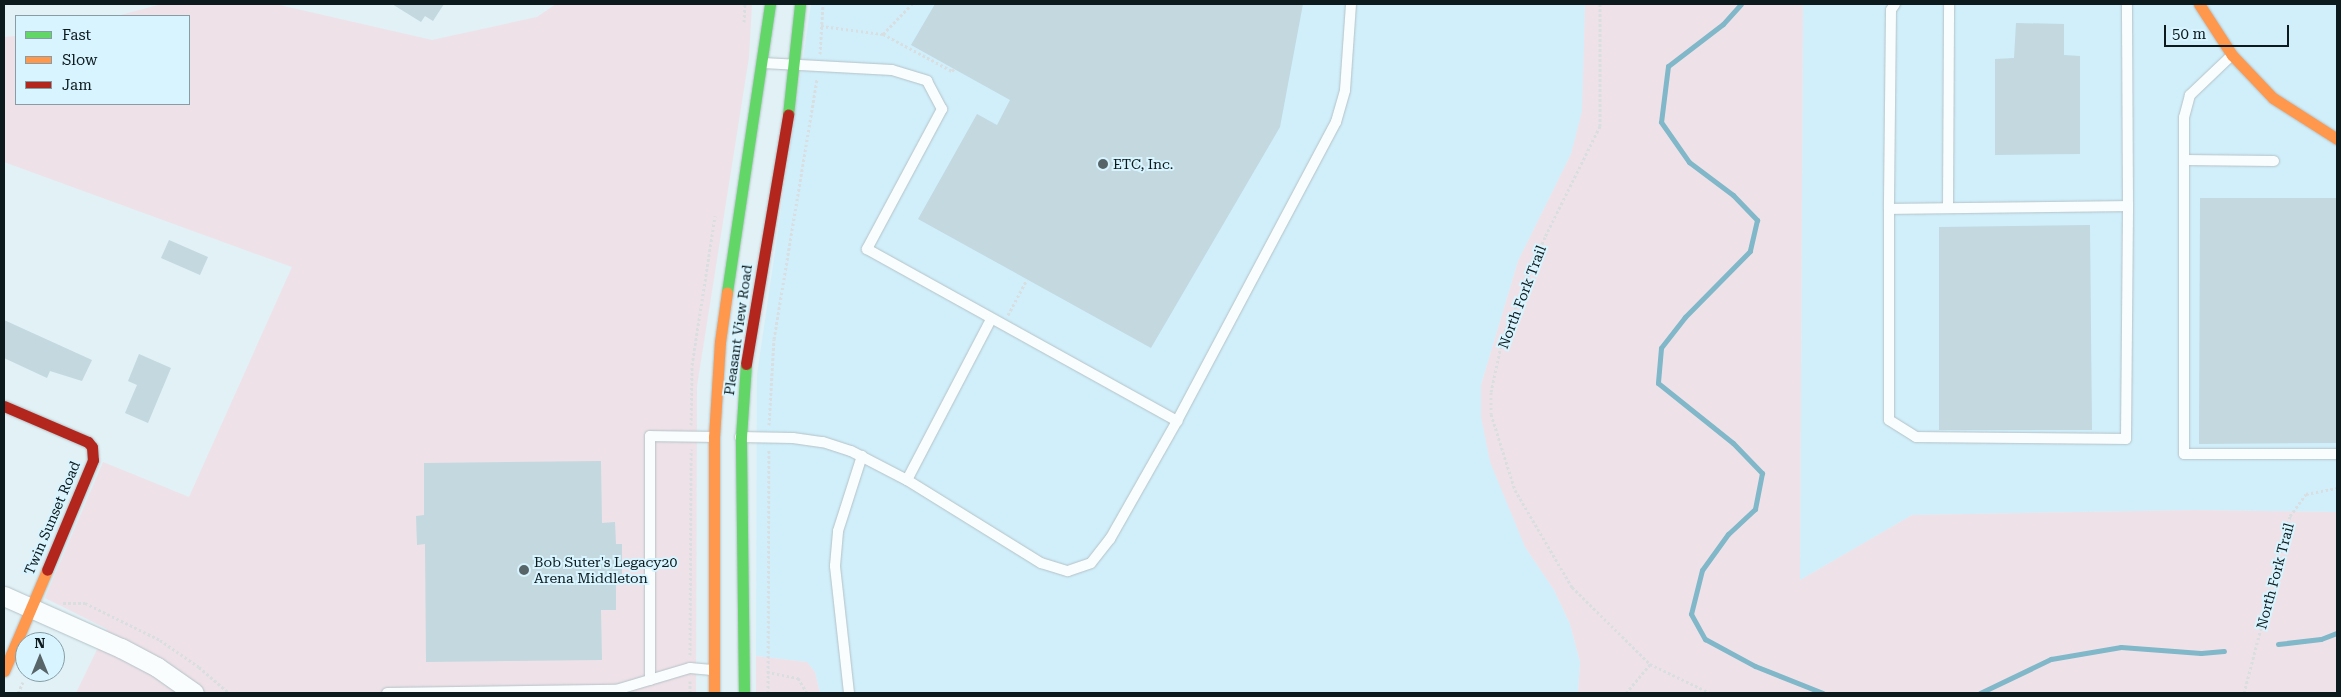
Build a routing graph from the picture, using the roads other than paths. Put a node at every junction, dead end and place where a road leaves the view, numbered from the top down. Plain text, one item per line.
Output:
1 (770, 4) edge
2 (800, 4) edge
3 (1350, 4) edge
4 (1895, 4) edge
5 (1949, 4) edge
6 (2127, 4) edge
7 (2199, 4) edge
8 (2232, 55) junction
9 (763, 63) junction
10 (796, 64) junction
11 (2337, 139) edge
12 (2184, 160) junction
13 (2274, 161) dead end
14 (2128, 206) junction
15 (1948, 208) junction
16 (1889, 209) junction
17 (991, 319) junction
18 (4, 406) edge
19 (1177, 421) junction
20 (727, 437) junction
21 (2337, 454) edge
22 (862, 456) junction
23 (907, 480) junction
24 (4, 596) edge
25 (30, 608) junction
26 (714, 670) junction
27 (4, 671) edge
28 (650, 680) junction
29 (194, 693) edge
30 (387, 693) edge
31 (714, 693) edge
32 (744, 693) edge
33 (849, 693) edge

1 - 9 street, Pleasant View Road
2 - 10 street, Pleasant View Road
3 - 19 lane
4 - 16 lane
5 - 15 lane
6 - 14 lane
7 - 8 street
8 - 11 street
8 - 12 lane
9 - 10 lane
9 - 20 street, Pleasant View Road
10 - 17 lane
10 - 20 street, Pleasant View Road
12 - 13 lane
12 - 21 lane
14 - 15 lane
14 - 16 lane
15 - 16 lane
17 - 19 lane
17 - 23 lane
18 - 25 street, Twin Sunset Road
19 - 23 lane
20 - 22 lane
20 - 26 street, Pleasant View Road
20 - 28 lane
20 - 32 street, Pleasant View Road
22 - 23 lane
22 - 33 lane
24 - 25 street
25 - 27 street
25 - 29 street
26 - 28 lane
26 - 31 street, Pleasant View Road
28 - 30 lane

